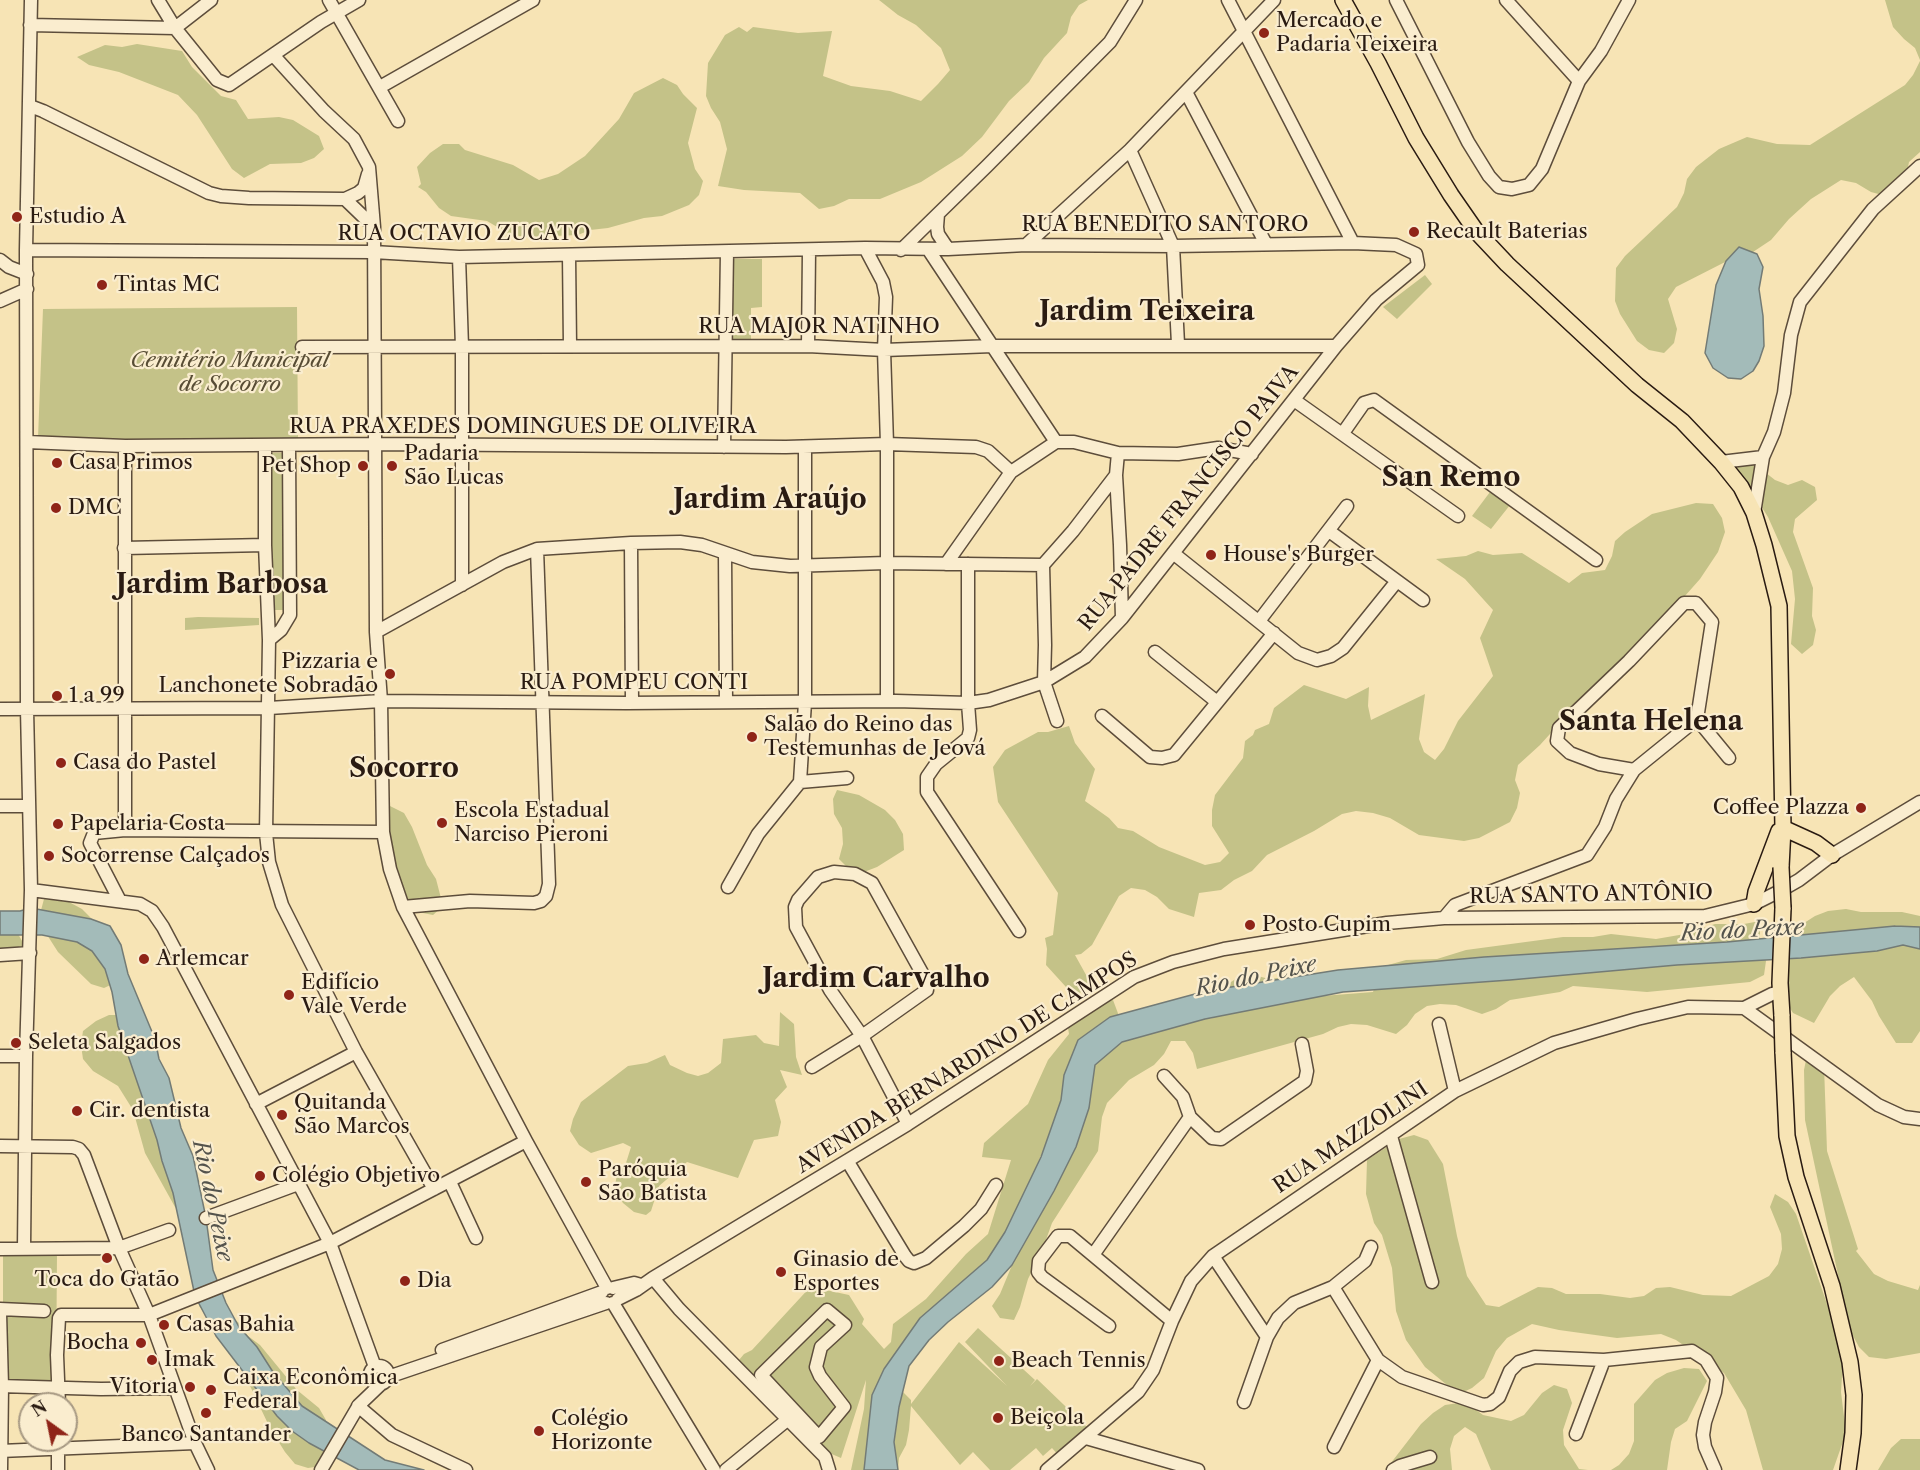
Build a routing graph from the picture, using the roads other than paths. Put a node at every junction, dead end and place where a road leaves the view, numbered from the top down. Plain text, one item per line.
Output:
1 (31, 0) edge
2 (158, 0) edge
3 (211, 0) edge
4 (329, 0) edge
5 (359, 0) edge
6 (1136, 0) edge
7 (1228, 0) edge
8 (1274, 0) edge
9 (1343, 0) edge
10 (1396, 0) edge
11 (1506, 0) edge
12 (1629, 0) edge
13 (526, 5) edge
14 (336, 12) junction
15 (30, 25) junction
16 (175, 28) junction
17 (1243, 31) junction
18 (274, 56) junction
19 (1579, 81) junction
20 (380, 87) junction
21 (1186, 92) junction
22 (30, 106) junction
23 (399, 121) dead end
24 (1130, 150) junction
25 (369, 166) junction
26 (1920, 166) edge
27 (345, 199) junction
28 (938, 214) junction
29 (374, 227) junction
30 (1353, 243) junction
31 (1266, 244) junction
32 (1026, 245) junction
33 (1173, 246) junction
34 (865, 248) junction
35 (901, 249) junction
36 (927, 249) junction
37 (948, 249) junction
38 (26, 250) junction
39 (809, 251) junction
40 (373, 252) junction
41 (728, 252) junction
42 (569, 255) junction
43 (459, 257) junction
44 (0, 260) edge
45 (1419, 265) joint
46 (27, 274) junction
47 (27, 289) junction
48 (0, 301) edge
49 (1178, 344) junction
50 (375, 346) junction
51 (570, 346) junction
52 (808, 346) junction
53 (993, 346) junction
54 (1336, 346) junction
55 (302, 347) dead end
56 (462, 347) junction
57 (727, 347) junction
58 (885, 350) junction
59 (1294, 400) junction
60 (1343, 434) junction
61 (27, 442) junction
62 (1056, 442) junction
63 (375, 444) junction
64 (887, 444) junction
65 (125, 446) junction
66 (265, 446) junction
67 (289, 446) junction
68 (461, 446) junction
69 (724, 447) junction
70 (805, 447) junction
71 (1118, 453) junction
72 (1252, 454) junction
73 (1763, 457) junction
74 (1721, 462) junction
75 (1011, 472) junction
76 (1116, 475) junction
77 (1347, 506) dead end
78 (1754, 513) junction
79 (1458, 516) dead end
80 (1329, 531) junction
81 (631, 543) junction
82 (265, 544) junction
83 (124, 548) junction
84 (537, 549) junction
85 (1173, 553) junction
86 (725, 554) junction
87 (1596, 560) dead end
88 (886, 563) junction
89 (946, 564) junction
90 (968, 564) junction
91 (1043, 565) junction
92 (805, 566) junction
93 (1397, 581) junction
94 (462, 585) junction
95 (1423, 600) dead end
96 (1122, 618) junction
97 (1260, 619) junction
98 (376, 632) junction
99 (1274, 633) junction
100 (268, 635) junction
101 (1155, 652) dead end
102 (1044, 682) junction
103 (381, 701) junction
104 (887, 701) junction
105 (542, 702) junction
106 (726, 702) junction
107 (805, 702) junction
108 (1217, 702) junction
109 (632, 703) junction
110 (968, 703) junction
111 (269, 708) junction
112 (0, 709) edge
113 (27, 709) junction
114 (125, 709) junction
115 (1102, 716) dead end
116 (1697, 719) junction
117 (1057, 721) dead end
118 (1730, 758) dead end
119 (1634, 770) junction
120 (847, 778) dead end
121 (801, 782) junction
122 (1920, 802) edge
123 (0, 806) edge
124 (29, 806) junction
125 (125, 830) junction
126 (383, 832) junction
127 (266, 833) junction
128 (1783, 834) junction
129 (1832, 855) junction
130 (728, 887) dead end
131 (31, 893) junction
132 (120, 901) junction
133 (1754, 904) junction
134 (403, 907) junction
135 (1444, 918) junction
136 (1020, 931) dead end
137 (30, 950) junction
138 (0, 955) edge
139 (1780, 988) junction
140 (1744, 1008) junction
141 (1439, 1024) dead end
142 (862, 1036) junction
143 (1302, 1044) dead end
144 (356, 1052) junction
145 (0, 1056) edge
146 (26, 1056) junction
147 (812, 1067) dead end
148 (1164, 1076) dead end
149 (1455, 1090) junction
150 (256, 1104) junction
151 (1190, 1117) junction
152 (1920, 1119) edge
153 (908, 1124) junction
154 (1391, 1136) junction
155 (526, 1141) junction
156 (0, 1146) edge
157 (27, 1147) junction
158 (848, 1162) junction
159 (450, 1182) junction
160 (298, 1184) junction
161 (996, 1185) dead end
162 (434, 1189) junction
163 (206, 1218) dead end
164 (169, 1230) dead end
165 (476, 1238) dead end
166 (330, 1244) junction
167 (1371, 1247) dead end
168 (24, 1248) junction
169 (119, 1248) junction
170 (0, 1249) edge
171 (1093, 1254) junction
172 (1216, 1254) junction
173 (653, 1278) junction
174 (1432, 1282) dead end
175 (1333, 1287) junction
176 (610, 1295) junction
177 (0, 1311) edge
178 (44, 1311) dead end
179 (149, 1315) junction
180 (1172, 1321) junction
181 (1109, 1326) dead end
182 (1269, 1333) junction
183 (1378, 1360) junction
184 (1604, 1360) junction
185 (380, 1374) junction
186 (756, 1379) junction
187 (1, 1386) edge
188 (59, 1388) junction
189 (174, 1388) junction
190 (59, 1392) edge
191 (1244, 1402) dead end
192 (358, 1405) junction
193 (787, 1420) junction
194 (1576, 1434) dead end
195 (1086, 1438) junction
196 (195, 1443) junction
197 (78, 1444) edge
198 (1334, 1447) dead end
199 (18, 1449) edge
200 (0, 1451) edge
201 (58, 1452) edge
202 (1430, 1457) dead end
203 (1169, 1466) edge
204 (322, 1468) edge
205 (1, 1470) edge
206 (58, 1470) edge
207 (208, 1470) edge
208 (466, 1470) edge
209 (714, 1470) edge
210 (726, 1470) edge
211 (829, 1470) edge
212 (1047, 1470) edge
213 (1198, 1470) edge
214 (1393, 1470) edge
215 (1715, 1470) edge
216 (1848, 1470) edge

1 - 15 street
2 - 16 street
3 - 16 street
4 - 14 street
5 - 14 street
6 - 28 street
7 - 17 street
8 - 17 street
9 - 74 main road
10 - 19 street
11 - 19 street
12 - 19 street
13 - 20 street
14 - 18 street
14 - 20 street
15 - 16 street
15 - 22 street
16 - 18 street
17 - 21 street
17 - 30 street
18 - 25 street
20 - 23 street
21 - 24 street
21 - 31 street
22 - 27 street
22 - 38 street
24 - 32 street
24 - 33 street
25 - 27 street
25 - 29 street
26 - 73 street
27 - 29 street
28 - 35 street
28 - 37 street
29 - 40 street
30 - 31 street, RUA BENEDITO SANTORO
30 - 45 street, RUA BENEDITO SANTORO
31 - 33 street, RUA BENEDITO SANTORO
32 - 33 street, RUA BENEDITO SANTORO
32 - 37 street, RUA BENEDITO SANTORO
33 - 49 street
34 - 35 street, RUA OCTAVIO ZUCATO
34 - 39 street, RUA OCTAVIO ZUCATO
34 - 58 street
35 - 36 street, RUA BENEDITO SANTORO
36 - 37 street, RUA BENEDITO SANTORO
36 - 53 street
38 - 40 street, RUA OCTAVIO ZUCATO
38 - 46 street
39 - 41 street, RUA OCTAVIO ZUCATO
39 - 52 street
40 - 43 street, RUA OCTAVIO ZUCATO
40 - 50 street
41 - 42 street, RUA OCTAVIO ZUCATO
41 - 57 street
42 - 43 street, RUA OCTAVIO ZUCATO
42 - 51 street
43 - 56 street
44 - 46 street
45 - 54 street, RUA PADRE FRANCISCO PAIVA
46 - 47 street
47 - 48 street
47 - 61 street
49 - 53 street, RUA MAJOR NATINHO
49 - 54 street, RUA MAJOR NATINHO
50 - 55 street, RUA MAJOR NATINHO
50 - 56 street, RUA MAJOR NATINHO
50 - 63 street
51 - 56 street, RUA MAJOR NATINHO
51 - 57 street, RUA MAJOR NATINHO
52 - 57 street, RUA MAJOR NATINHO
52 - 58 street, RUA MAJOR NATINHO
53 - 58 street, RUA MAJOR NATINHO
53 - 62 street
54 - 59 street, RUA PADRE FRANCISCO PAIVA
56 - 68 street
57 - 69 street
58 - 64 street
59 - 60 street
59 - 72 street, RUA PADRE FRANCISCO PAIVA
60 - 79 street
60 - 87 street
61 - 65 street, RUA PRAXEDES DOMINGUES DE OLIVEIRA
61 - 113 street
62 - 71 street
62 - 75 street
63 - 67 street, RUA PRAXEDES DOMINGUES DE OLIVEIRA
63 - 68 street, RUA PRAXEDES DOMINGUES DE OLIVEIRA
63 - 98 street
64 - 70 street, RUA PRAXEDES DOMINGUES DE OLIVEIRA
64 - 75 street, RUA PRAXEDES DOMINGUES DE OLIVEIRA
64 - 88 street
65 - 66 street, RUA PRAXEDES DOMINGUES DE OLIVEIRA
65 - 83 street
66 - 67 street, RUA PRAXEDES DOMINGUES DE OLIVEIRA
66 - 82 street
67 - 100 street
68 - 69 street, RUA PRAXEDES DOMINGUES DE OLIVEIRA
68 - 94 street
69 - 70 street, RUA PRAXEDES DOMINGUES DE OLIVEIRA
70 - 92 street
71 - 72 street
71 - 76 street
72 - 85 street, RUA PADRE FRANCISCO PAIVA
73 - 74 street
73 - 78 street
74 - 78 main road
75 - 89 street
76 - 91 street
76 - 96 street
77 - 80 street
78 - 128 main road
80 - 93 street
80 - 97 street
81 - 84 street
81 - 86 street
81 - 109 street
82 - 83 street
82 - 100 street
83 - 114 street
84 - 94 street
84 - 105 street
85 - 96 street, RUA PADRE FRANCISCO PAIVA
85 - 97 street
86 - 92 street
86 - 106 street
88 - 89 street
88 - 92 street
88 - 104 street
89 - 90 street
90 - 91 street
90 - 110 street
91 - 102 street
92 - 107 street
93 - 95 street
93 - 99 street
94 - 98 street
96 - 102 street, RUA PADRE FRANCISCO PAIVA
97 - 99 street
98 - 103 street
99 - 108 street
100 - 111 street
101 - 108 street
102 - 110 street, RUA PADRE FRANCISCO PAIVA
102 - 117 street
103 - 105 street, RUA POMPEU CONTI
103 - 111 street, RUA POMPEU CONTI
103 - 126 street
104 - 107 street, RUA POMPEU CONTI
104 - 110 street, RUA PADRE FRANCISCO PAIVA
105 - 109 street, RUA POMPEU CONTI
105 - 134 street
106 - 107 street, RUA POMPEU CONTI
106 - 109 street, RUA POMPEU CONTI
107 - 121 street
108 - 115 street
110 - 136 street
111 - 114 street, RUA POMPEU CONTI
111 - 127 street
112 - 113 street, RUA POMPEU CONTI
113 - 114 street, RUA POMPEU CONTI
113 - 124 street
114 - 125 street
116 - 118 street
116 - 119 street
116 - 119 street
119 - 135 street
120 - 121 street
121 - 130 street
122 - 129 street, RUA SANTO ANTÔNIO
123 - 124 street
124 - 131 street
125 - 127 street
125 - 132 street
126 - 127 street
126 - 134 street
127 - 144 street
128 - 129 main road
128 - 133 main road
128 - 139 main road, bridge
129 - 133 street, RUA SANTO ANTÔNIO
131 - 132 street
131 - 137 street
132 - 150 street
133 - 135 street, RUA SANTO ANTÔNIO
134 - 155 street
135 - 153 street, AVENIDA BERNARDINO DE CAMPOS
137 - 138 street
137 - 146 street
139 - 140 street, RUA MAZZOLINI
139 - 216 main road, bridge
140 - 149 street, RUA MAZZOLINI
140 - 152 street
141 - 149 street
142 - 142 street
142 - 147 street
142 - 153 street
143 - 151 street
144 - 150 street
144 - 162 street
145 - 146 street
146 - 157 street
148 - 151 street
149 - 154 street, RUA MAZZOLINI
150 - 160 street
151 - 171 street
153 - 158 street, AVENIDA BERNARDINO DE CAMPOS
154 - 172 street, RUA MAZZOLINI
154 - 174 street
155 - 159 street
155 - 176 street
156 - 157 street
157 - 168 street
157 - 169 street
158 - 161 street
158 - 173 street, AVENIDA BERNARDINO DE CAMPOS
159 - 162 street
159 - 165 street
160 - 163 street
160 - 166 street
162 - 166 street
164 - 169 street
166 - 179 street
166 - 185 street
167 - 175 street
168 - 169 street
168 - 170 street
169 - 179 street
171 - 180 street
171 - 181 street
172 - 180 street, RUA MAZZOLINI
172 - 182 street
173 - 176 street, AVENIDA BERNARDINO DE CAMPOS
173 - 186 street
175 - 182 street
175 - 183 street
176 - 185 street, AVENIDA BERNARDINO DE CAMPOS
176 - 209 street
177 - 178 street
177 - 187 street
179 - 188 street
179 - 189 street
180 - 195 street, RUA MAZZOLINI
182 - 191 street
183 - 184 street
183 - 198 street
184 - 194 street
184 - 215 street
185 - 192 street
186 - 186 street
186 - 193 street
187 - 188 street
187 - 200 street
188 - 189 street
188 - 190 street
189 - 196 street
192 - 204 street
192 - 208 street
193 - 210 street
193 - 211 street
195 - 203 street
195 - 212 street, RUA MAZZOLINI
196 - 197 street
196 - 207 street
199 - 200 street
200 - 205 street
201 - 206 street
202 - 214 street
203 - 213 street

